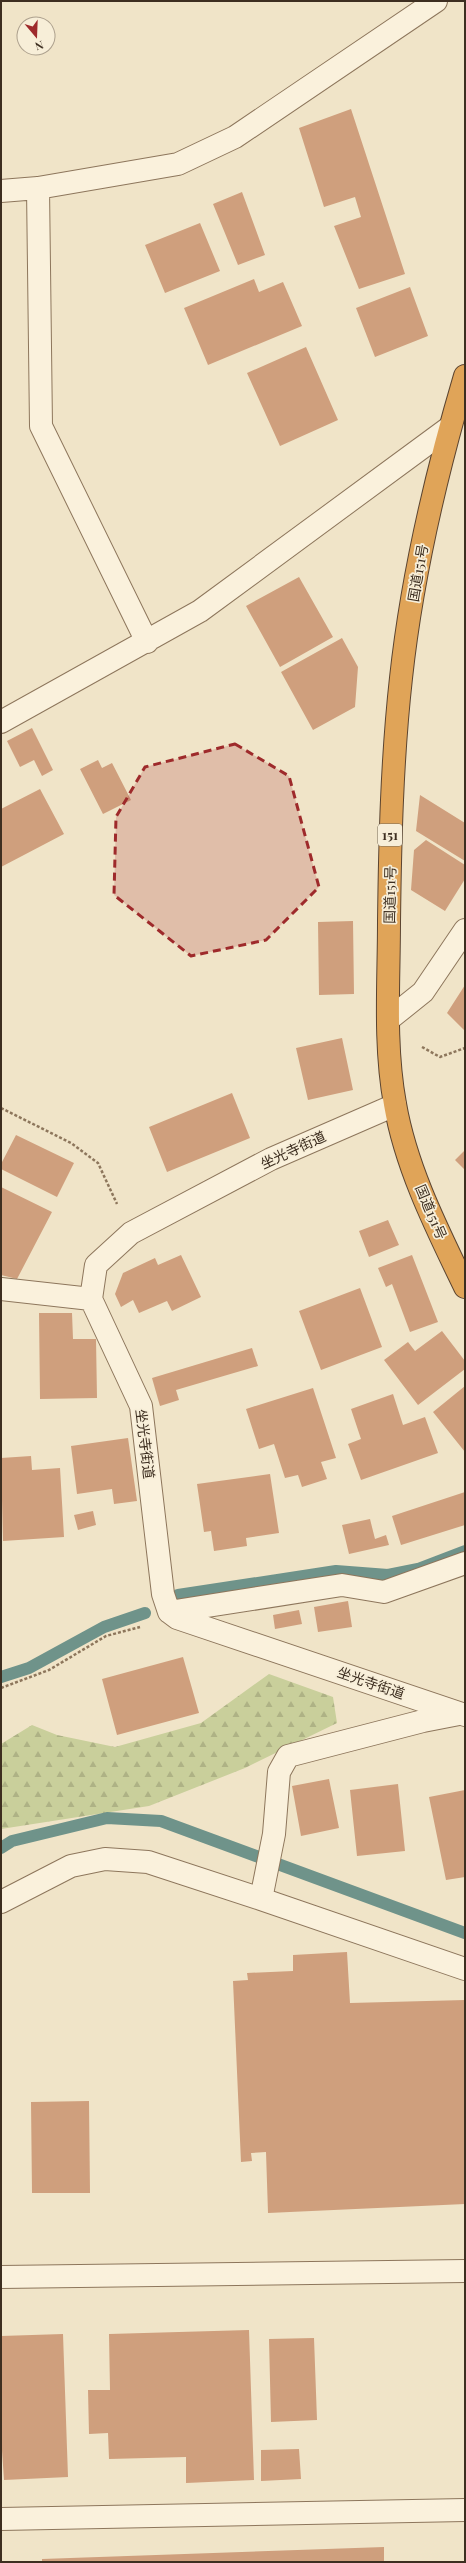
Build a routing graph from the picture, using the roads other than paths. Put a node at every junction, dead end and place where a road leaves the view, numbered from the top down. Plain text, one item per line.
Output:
1 (436, 1) edge
2 (38, 188) junction
3 (1, 190) edge
4 (465, 376) edge
5 (450, 427) junction
6 (147, 642) junction
7 (1, 722) edge
8 (465, 930) edge
9 (388, 1020) junction
10 (395, 1105) junction
11 (465, 1287) edge
12 (1, 1289) edge
13 (91, 1299) junction
14 (465, 1563) edge
15 (173, 1615) junction
16 (463, 1714) edge
17 (261, 1898) junction
18 (1, 1902) edge
19 (465, 1969) edge
20 (465, 2271) edge
21 (1, 2277) edge
22 (465, 2510) edge
23 (1, 2519) edge

1 - 2 street
2 - 3 street
2 - 6 street
4 - 5 highway, 国道151号 / 151
5 - 6 street
5 - 9 highway, 国道151号 / 151
6 - 7 street
8 - 9 street
9 - 10 highway, 国道151号 / 151
10 - 11 highway, 国道151号 / 151
10 - 13 street, 坐光寺街道
12 - 13 street
13 - 15 street, 坐光寺街道
14 - 15 street
15 - 16 street, 坐光寺街道
16 - 17 street
17 - 18 street
17 - 19 street
20 - 21 street
22 - 23 street

